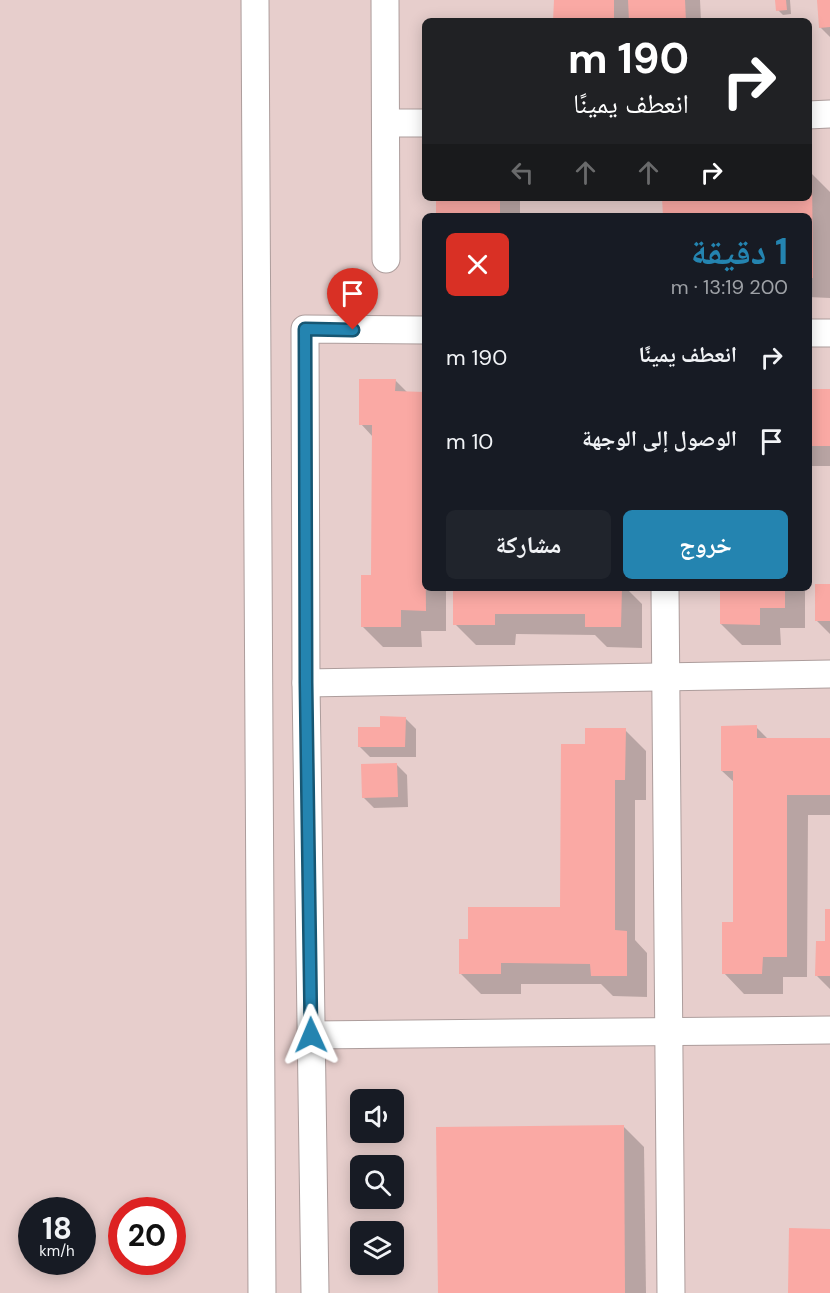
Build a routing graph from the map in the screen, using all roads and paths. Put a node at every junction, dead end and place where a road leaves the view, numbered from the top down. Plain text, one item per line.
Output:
1 (255, 0) edge
2 (385, 0) edge
3 (830, 114) edge
4 (812, 115) edge
5 (386, 123) junction
6 (422, 123) edge
7 (386, 260) dead end
8 (422, 330) edge
9 (812, 333) edge
10 (830, 333) edge
11 (665, 591) edge
12 (830, 674) edge
13 (664, 678) junction
14 (306, 683) junction
15 (830, 1030) edge
16 (668, 1031) junction
17 (311, 1035) junction
18 (262, 1293) edge
19 (315, 1293) edge
20 (671, 1293) edge

1 - 18 lane
2 - 5 lane
3 - 4 lane
5 - 6 lane
5 - 7 lane
8 - 14 lane
9 - 10 lane
11 - 13 lane
12 - 13 lane
13 - 14 lane
13 - 16 lane
14 - 17 lane
15 - 16 lane
16 - 17 lane
16 - 20 lane
17 - 19 lane

